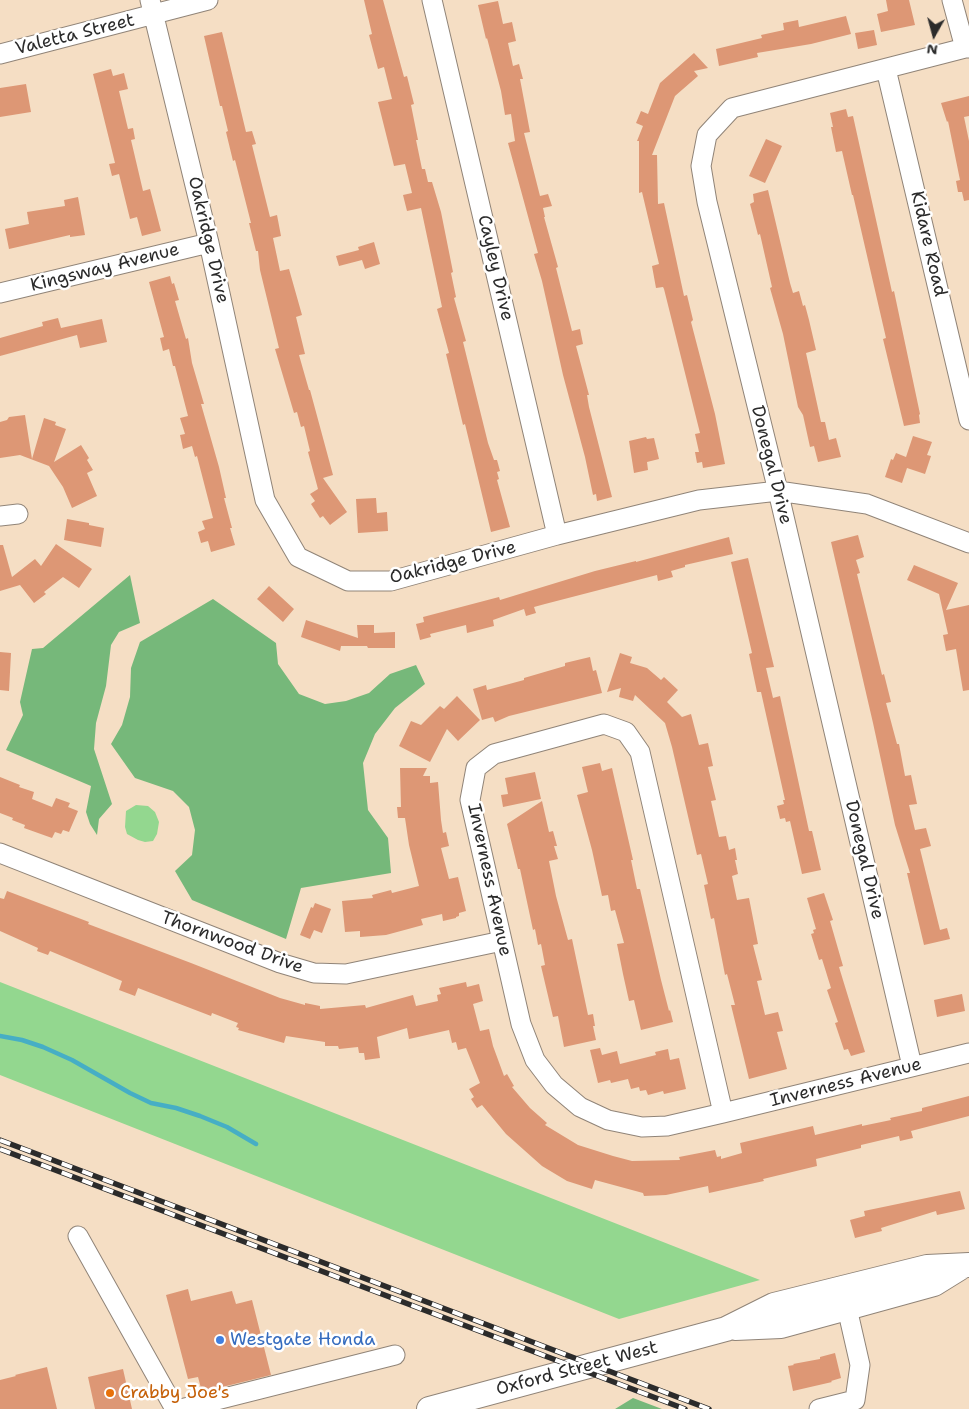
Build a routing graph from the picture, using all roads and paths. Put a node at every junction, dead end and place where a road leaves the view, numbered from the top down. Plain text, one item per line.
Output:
1 (208, 0) edge
2 (432, 0) edge
3 (952, 0) edge
4 (152, 8) edge
5 (967, 48) edge
6 (0, 54) edge
7 (886, 69) junction
8 (210, 243) junction
9 (0, 293) edge
10 (969, 420) edge
11 (778, 492) junction
12 (557, 536) junction
13 (969, 543) edge
14 (0, 853) edge
15 (502, 941) junction
16 (969, 1053) edge
17 (912, 1066) junction
18 (723, 1113) junction
19 (78, 1236) dead end
20 (967, 1265) edge
21 (846, 1308) junction
22 (726, 1329) junction
23 (395, 1355) dead end
24 (214, 1405) edge
25 (443, 1407) edge
26 (176, 1409) edge
27 (181, 1409) edge
28 (819, 1409) edge

1 - 4 street, Valetta Street
2 - 12 street, Cayley Drive
3 - 5 street
4 - 6 street, Valetta Street
4 - 8 street, Oakridge Drive
5 - 7 street, Donegal Drive
7 - 10 street, Kidare Road
7 - 11 street, Donegal Drive
8 - 9 street, Kingsway Avenue
8 - 12 street, Oakridge Drive
11 - 12 street, Oakridge Drive
11 - 13 street, Oakridge Drive
11 - 17 street, Donegal Drive
14 - 15 street, Thornwood Drive
15 - 18 street, Inverness Avenue
15 - 18 street, Inverness Avenue
16 - 17 street, Inverness Avenue
17 - 18 street, Inverness Avenue
19 - 26 street
20 - 21 main road, Oxford Street West
20 - 22 main road, Oxford Street West
21 - 22 main road, Oxford Street West
21 - 28 street
22 - 25 main road, Oxford Street West
23 - 24 street
24 - 27 street

